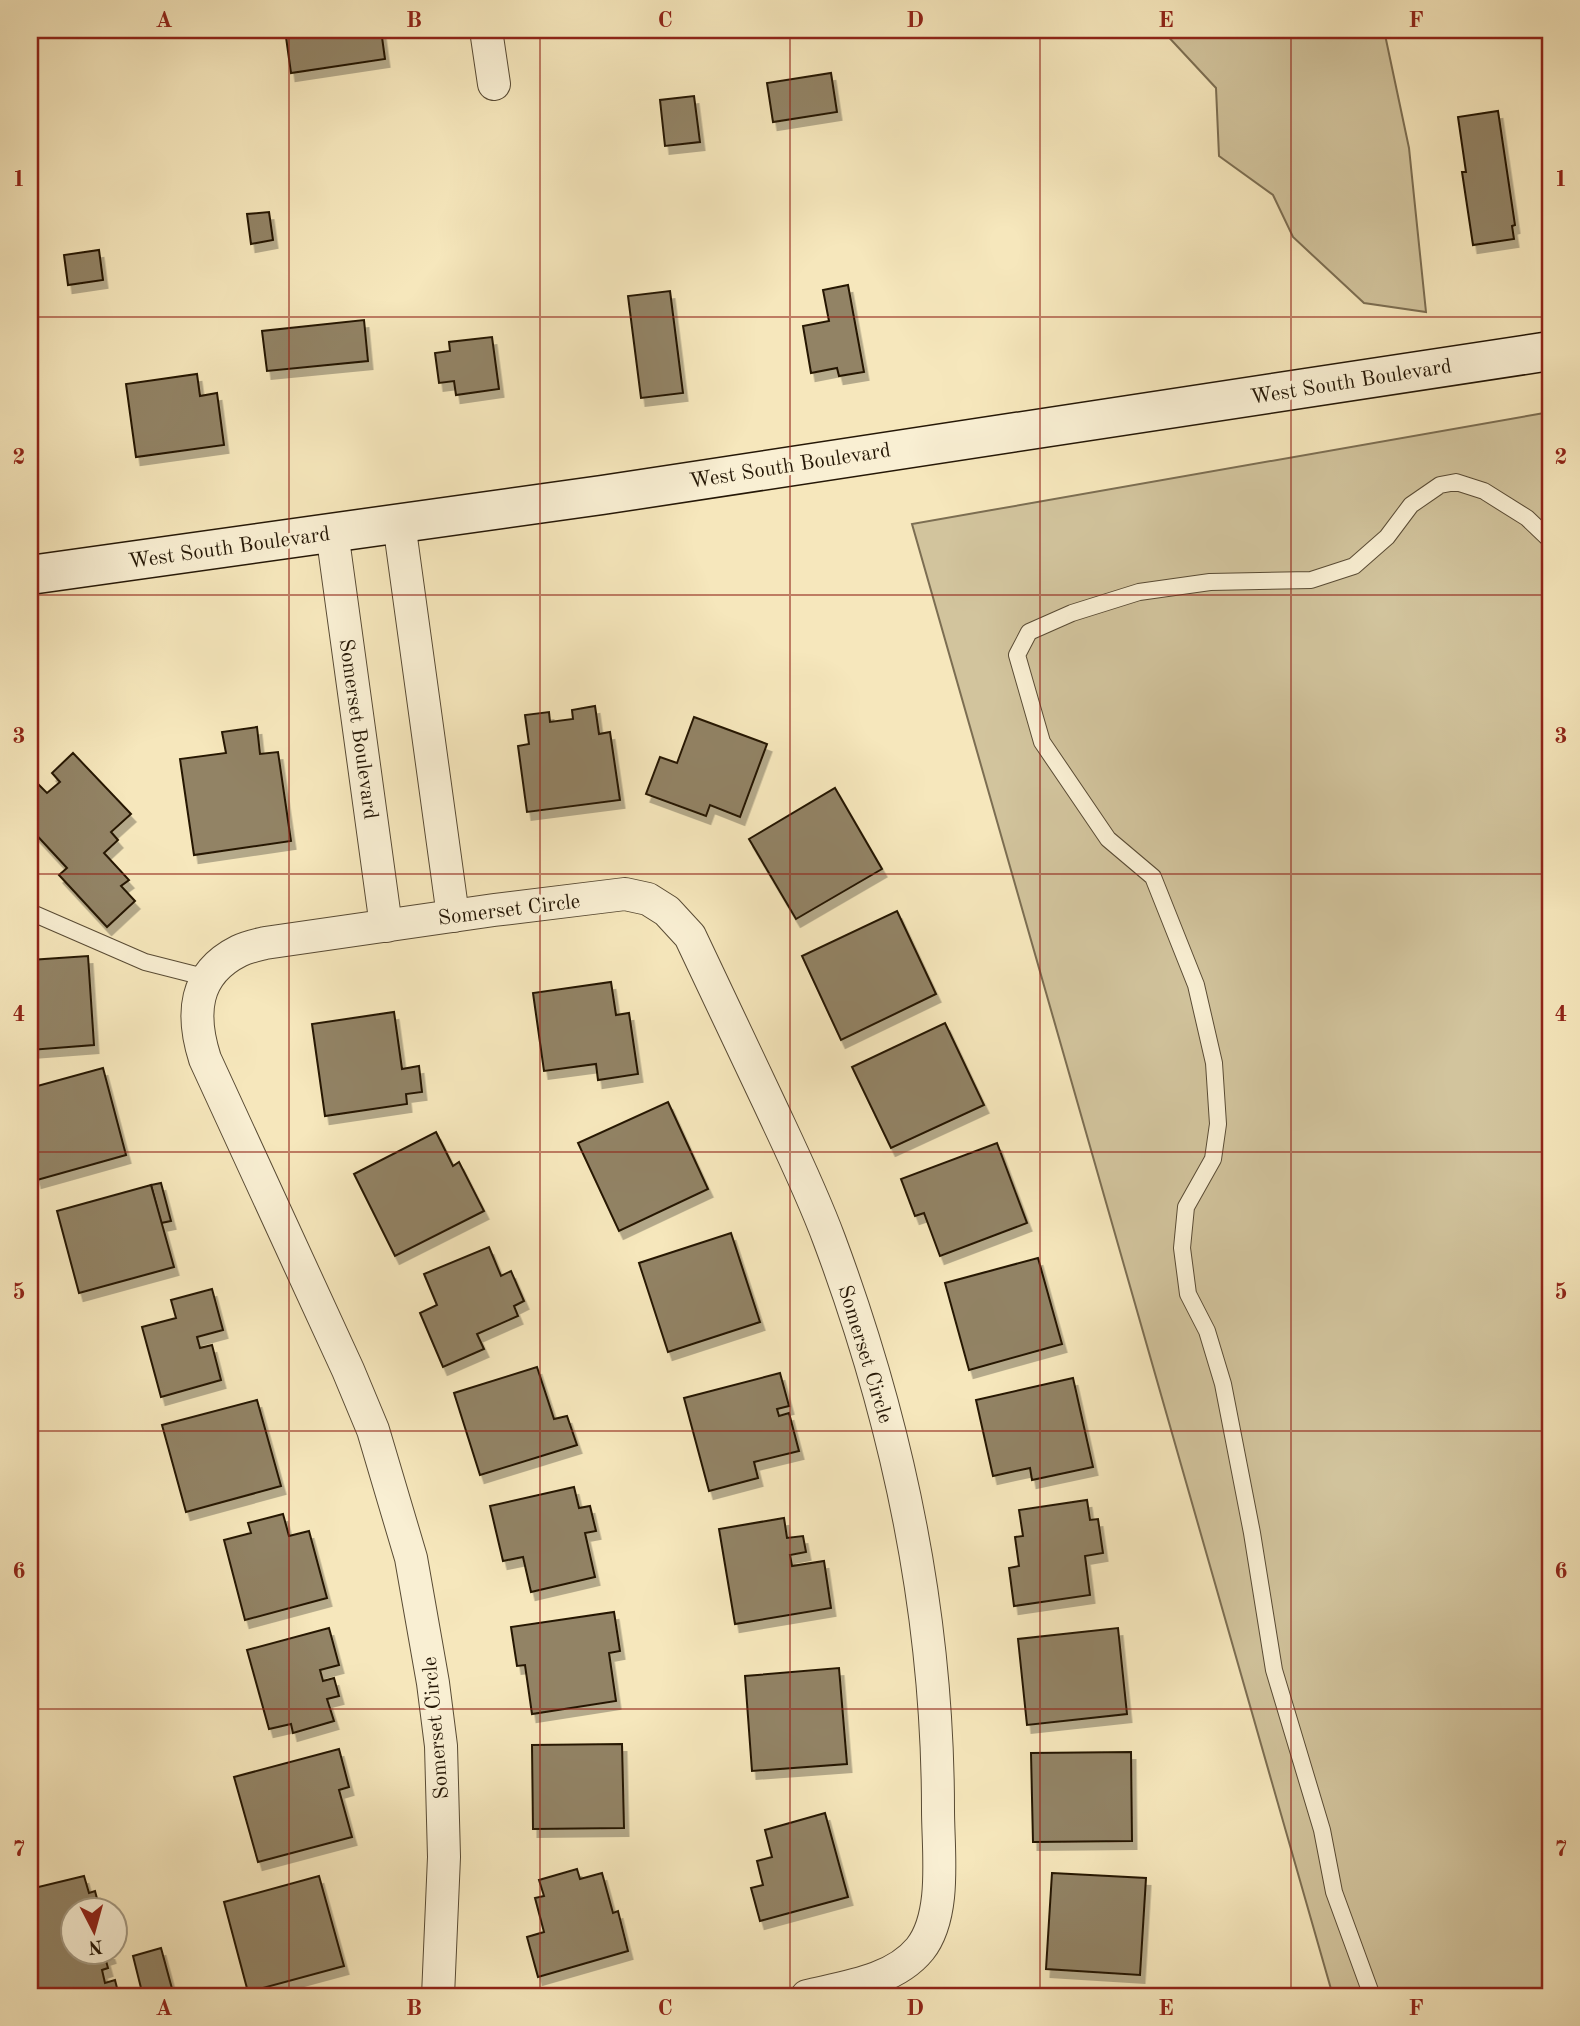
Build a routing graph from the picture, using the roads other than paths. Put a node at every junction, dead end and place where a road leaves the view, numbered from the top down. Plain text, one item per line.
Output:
1 (486, 30) edge
2 (494, 84) dead end
3 (1550, 351) edge
4 (398, 523) junction
5 (332, 532) junction
6 (1550, 540) edge
7 (30, 575) edge
8 (30, 912) edge
9 (453, 916) junction
10 (386, 926) junction
11 (208, 978) junction
12 (438, 1996) edge
13 (807, 1996) edge
14 (1372, 1996) edge

1 - 2 street
3 - 4 main road, West South Boulevard
4 - 5 main road, West South Boulevard
4 - 9 street
5 - 7 main road, West South Boulevard
5 - 10 street, Somerset Boulevard
6 - 14 lane
8 - 11 lane
9 - 10 street, Somerset Circle
9 - 13 street, Somerset Circle
10 - 11 street, Somerset Circle
11 - 12 street, Somerset Circle

